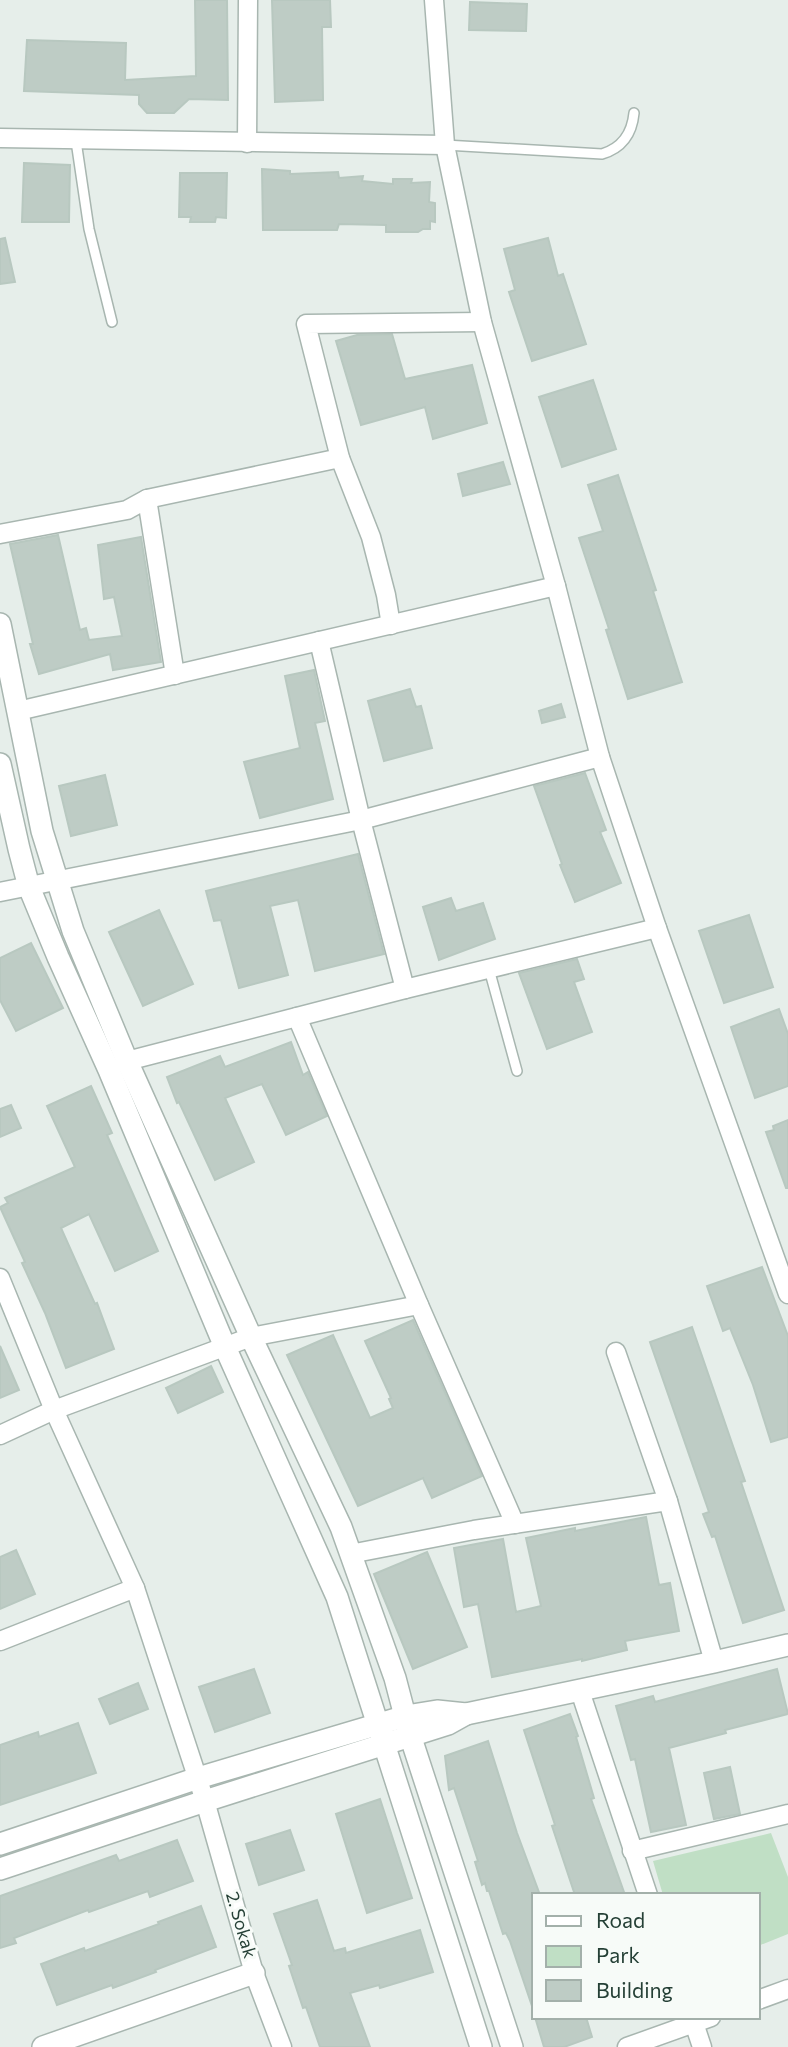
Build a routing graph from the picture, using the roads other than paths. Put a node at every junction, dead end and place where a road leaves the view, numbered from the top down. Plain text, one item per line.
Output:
1 (248, 0) edge
2 (434, 0) edge
3 (634, 113) dead end
4 (0, 138) edge
5 (76, 141) junction
6 (247, 143) junction
7 (445, 145) junction
8 (112, 322) dead end
9 (482, 322) junction
10 (340, 458) junction
11 (147, 499) junction
12 (0, 534) edge
13 (556, 586) junction
14 (0, 624) edge
15 (391, 625) junction
16 (319, 641) junction
17 (175, 675) junction
18 (18, 711) junction
19 (600, 757) junction
20 (0, 764) edge
21 (361, 820) junction
22 (57, 880) junction
23 (29, 887) junction
24 (0, 892) edge
25 (657, 928) junction
26 (489, 969) junction
27 (405, 989) junction
28 (297, 1017) junction
29 (127, 1061) junction
30 (517, 1071) dead end
31 (782, 1259) edge
32 (0, 1278) edge
33 (788, 1294) edge
34 (419, 1305) junction
35 (251, 1337) junction
36 (225, 1347) junction
37 (616, 1352) dead end
38 (54, 1410) junction
39 (0, 1435) edge
40 (668, 1501) junction
41 (515, 1524) junction
42 (350, 1554) junction
43 (135, 1588) junction
44 (0, 1641) edge
45 (788, 1645) edge
46 (714, 1662) junction
47 (580, 1691) junction
48 (408, 1726) junction
49 (380, 1735) junction
50 (198, 1778) junction
51 (205, 1801) junction
52 (788, 1816) edge
53 (0, 1844) edge
54 (632, 1851) junction
55 (0, 1868) edge
56 (647, 1893) edge
57 (254, 1973) junction
58 (788, 1989) edge
59 (760, 1999) edge
60 (699, 2019) edge
61 (43, 2047) edge
62 (282, 2047) edge
63 (481, 2047) edge
64 (512, 2047) edge
65 (627, 2047) edge
66 (702, 2047) edge

1 - 6 street
2 - 7 street
3 - 7 lane
4 - 5 street
5 - 6 street
5 - 8 lane
6 - 7 street
7 - 9 street
9 - 10 street
9 - 13 street
10 - 11 street
10 - 15 street
11 - 12 street
11 - 17 street
13 - 15 street
13 - 19 street
14 - 18 street
15 - 16 street
16 - 17 street
16 - 21 street
17 - 18 street
18 - 22 street
19 - 21 street
19 - 25 street
20 - 23 street
21 - 22 street
21 - 27 street
22 - 23 street
22 - 29 street
23 - 24 street
23 - 36 street
25 - 26 street
25 - 31 street
26 - 27 street
26 - 30 lane
27 - 28 street
28 - 29 street
28 - 34 street
29 - 35 street
31 - 33 street
32 - 38 street, 2. Sokak
34 - 35 street
34 - 41 street
35 - 36 street
35 - 42 street
36 - 38 street
36 - 49 street
37 - 40 street
38 - 39 street
38 - 43 street, 2. Sokak
40 - 41 street
40 - 46 street
41 - 42 street
42 - 48 street
43 - 44 street
43 - 50 street, 2. Sokak
45 - 46 street
46 - 47 street
47 - 48 street
47 - 54 street
48 - 49 street
48 - 64 street
49 - 50 street
49 - 51 street
49 - 63 street
50 - 51 street, 2. Sokak
50 - 53 street
51 - 55 street
51 - 57 street, 2. Sokak
52 - 54 street
54 - 56 street
57 - 61 street
57 - 62 street, 2. Sokak
58 - 59 street
60 - 65 street
60 - 66 street

